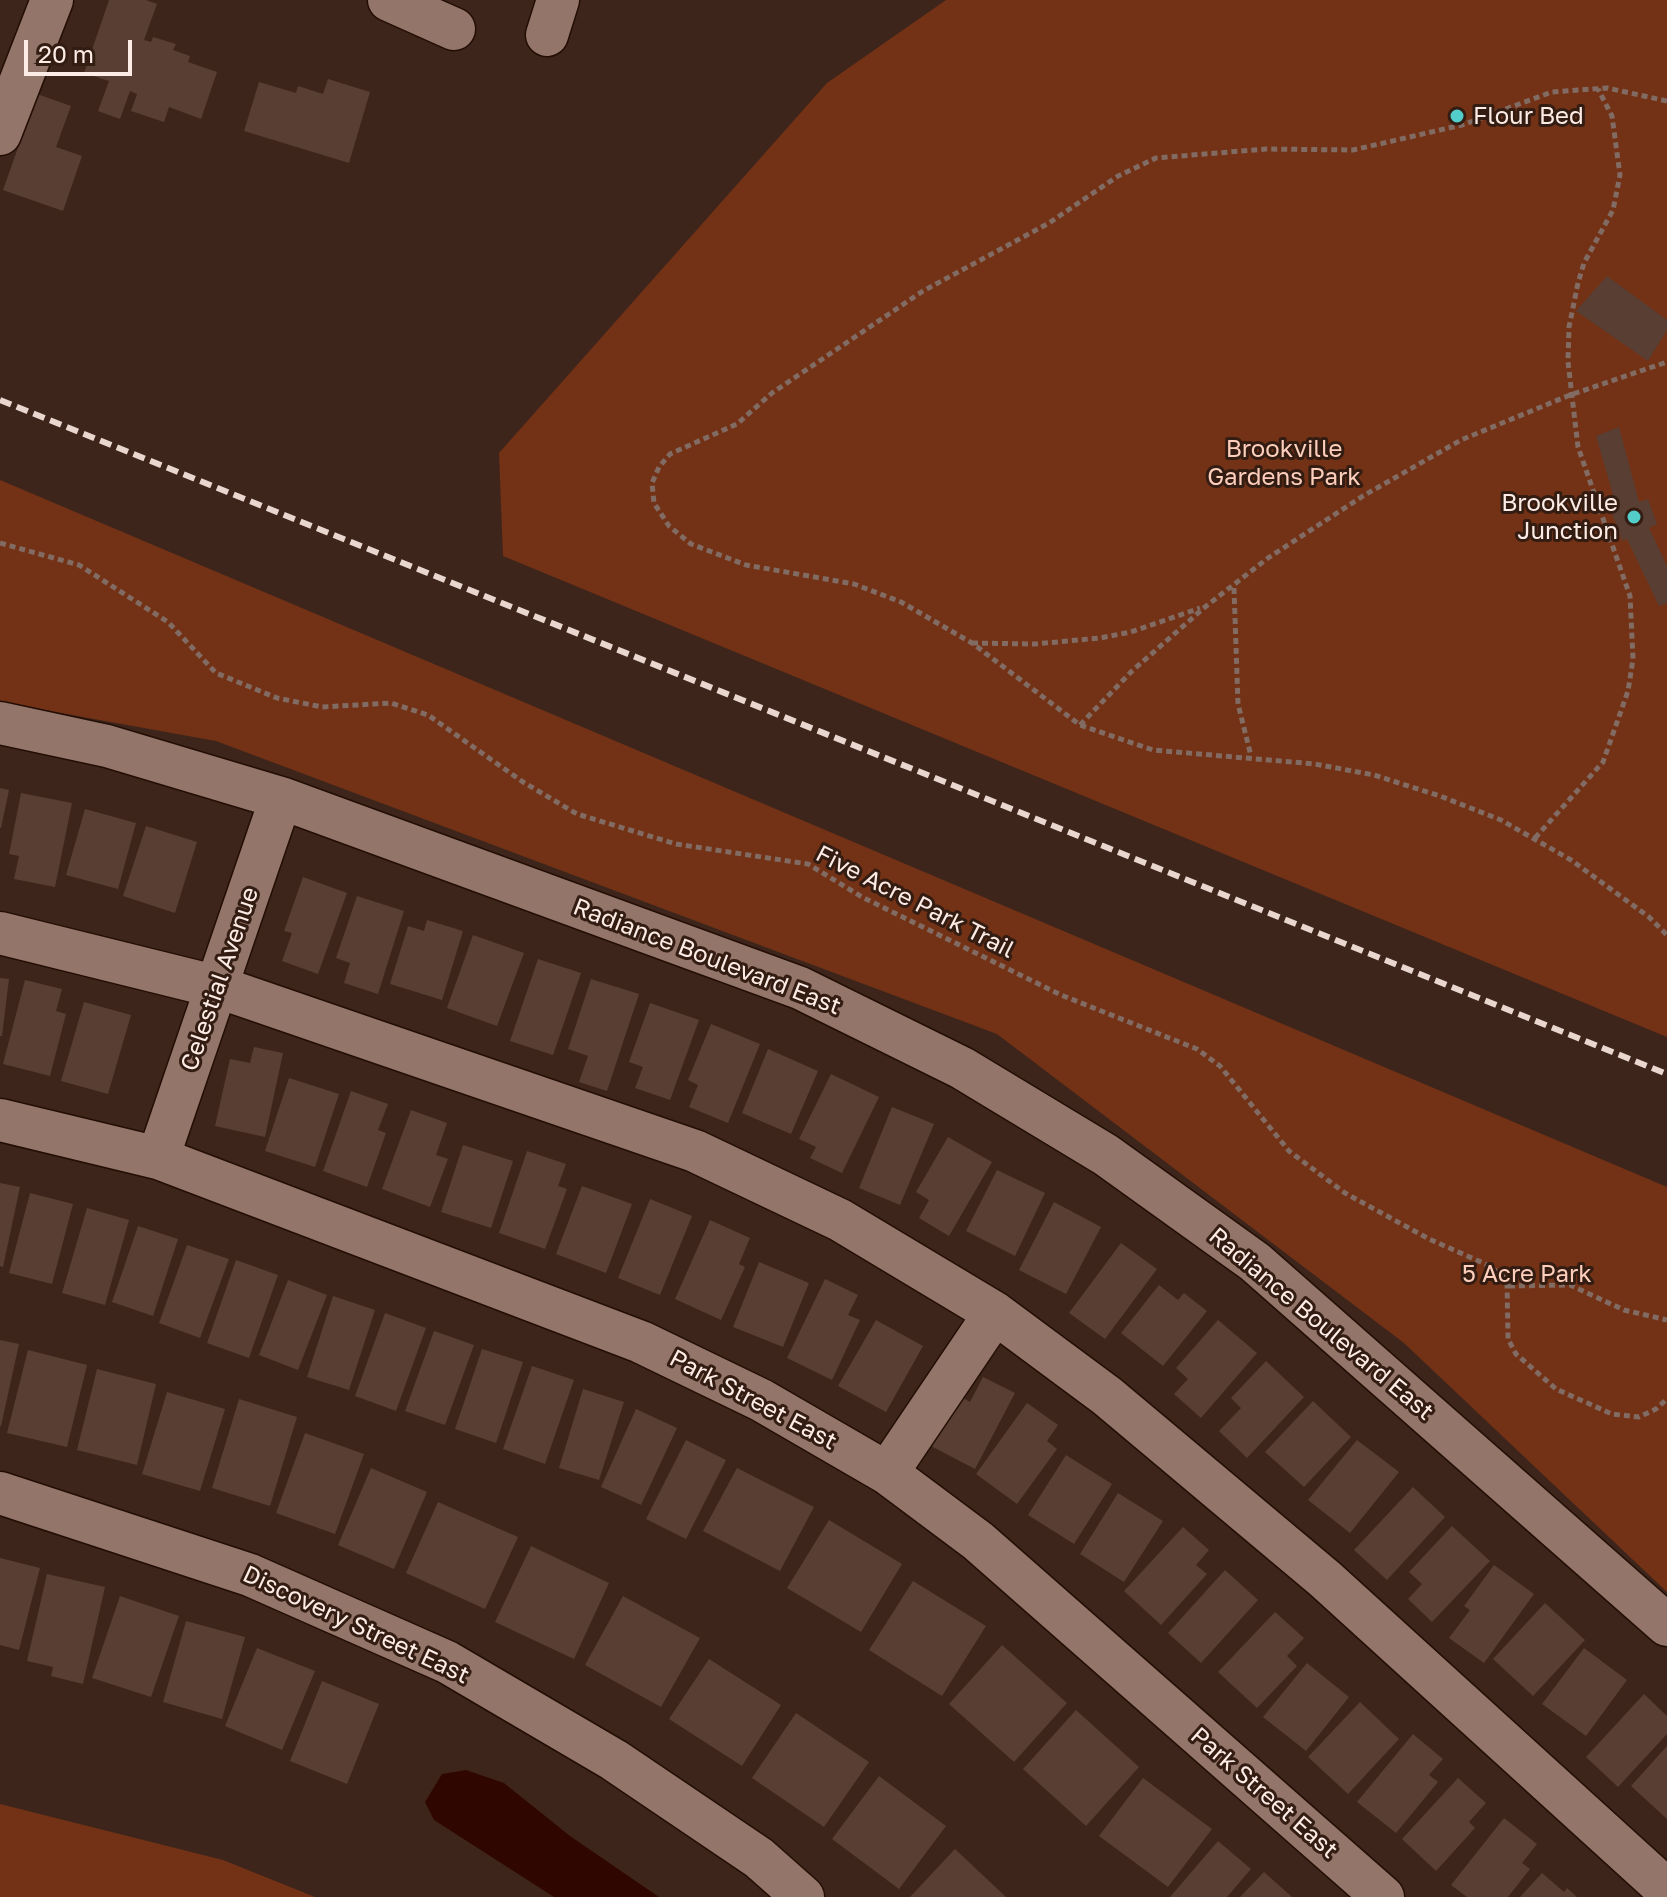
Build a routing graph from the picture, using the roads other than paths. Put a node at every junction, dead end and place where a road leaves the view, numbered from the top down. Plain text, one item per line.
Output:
1 (52, 0) edge
2 (389, 0) edge
3 (454, 29) dead end
4 (0, 134) edge
5 (0, 723) edge
6 (281, 798) junction
7 (0, 933) edge
8 (218, 987) junction
9 (0, 1120) edge
10 (158, 1158) junction
11 (995, 1313) junction
12 (887, 1473) junction
13 (0, 1493) edge
14 (1667, 1625) edge
15 (1667, 1890) edge
16 (803, 1897) edge
17 (1383, 1897) edge

1 - 4 street
2 - 3 street
5 - 6 street, Radiance Boulevard East
6 - 8 street, Celestial Avenue
6 - 14 street, Radiance Boulevard East
7 - 8 street
8 - 10 street, Celestial Avenue
8 - 11 street
9 - 10 street, Park Street East
10 - 12 street, Park Street East
11 - 12 street
11 - 15 street
12 - 17 street, Park Street East
13 - 16 street, Discovery Street East

